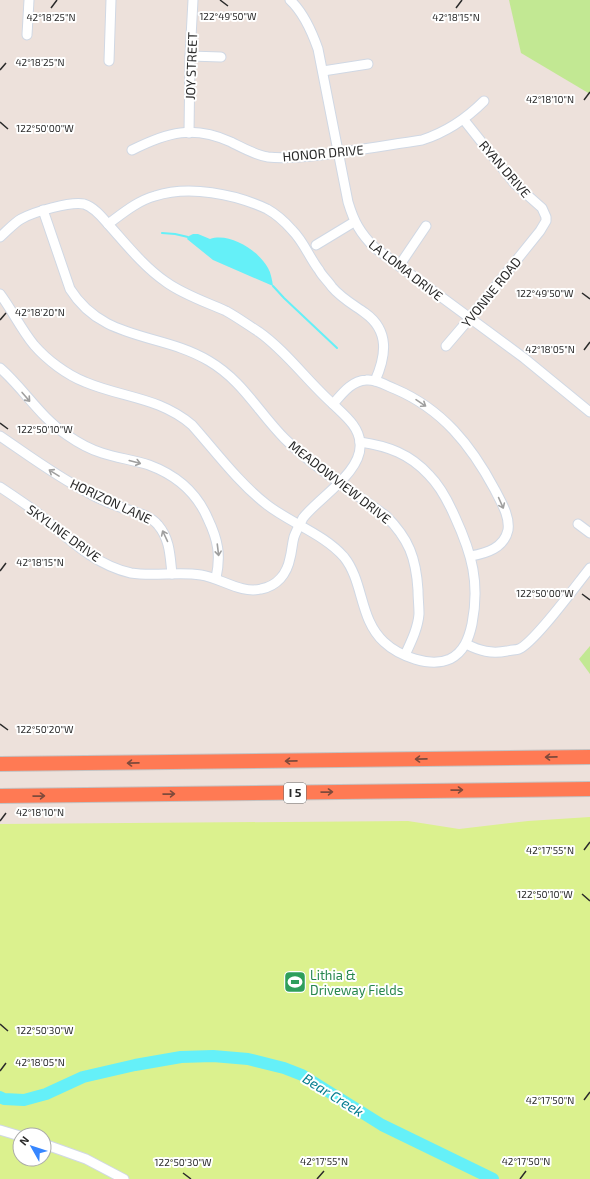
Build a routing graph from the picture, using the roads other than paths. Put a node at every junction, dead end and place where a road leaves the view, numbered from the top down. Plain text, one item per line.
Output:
1 (29, 0) edge
2 (111, 0) edge
3 (193, 0) edge
4 (290, 0) edge
5 (27, 35) dead end
6 (190, 56) junction
7 (222, 57) dead end
8 (109, 61) dead end
9 (368, 64) dead end
10 (323, 71) junction
11 (484, 101) dead end
12 (464, 120) junction
13 (189, 133) junction
14 (132, 150) dead end
15 (338, 153) junction
16 (43, 210) junction
17 (546, 217) joint
18 (354, 222) junction
19 (108, 224) junction
20 (426, 226) dead end
21 (0, 237) edge
22 (316, 245) dead end
23 (399, 266) junction
24 (0, 294) edge
25 (470, 318) junction
26 (446, 346) dead end
27 (0, 368) edge
28 (375, 381) junction
29 (333, 404) junction
30 (590, 412) edge
31 (0, 436) edge
32 (360, 442) junction
33 (339, 482) junction
34 (0, 487) edge
35 (578, 524) dead end
36 (299, 526) junction
37 (590, 533) edge
38 (471, 556) junction
39 (590, 568) edge
40 (172, 574) junction
41 (216, 578) junction
42 (466, 644) junction
43 (405, 655) junction
44 (590, 757) edge
45 (0, 764) edge
46 (590, 789) edge
47 (0, 796) edge
48 (0, 1130) edge
49 (12, 1134) edge
50 (52, 1147) edge
51 (124, 1179) edge

1 - 5 street
2 - 8 street
3 - 6 street, JOY STREET
4 - 10 street, LA LOMA DRIVE
6 - 7 street
6 - 13 street, JOY STREET
9 - 10 street
10 - 15 street, LA LOMA DRIVE
11 - 12 street, HONOR DRIVE
12 - 15 street, HONOR DRIVE
12 - 17 street, RYAN DRIVE
13 - 14 street, HONOR DRIVE
13 - 15 street, HONOR DRIVE
15 - 18 street, LA LOMA DRIVE
16 - 19 street
16 - 21 street
16 - 33 street, MEADOWVIEW DRIVE
17 - 25 street, YVONNE ROAD
18 - 22 street
18 - 23 street, LA LOMA DRIVE
19 - 28 street
19 - 29 street
20 - 23 street
23 - 25 street, LA LOMA DRIVE
24 - 36 street
25 - 26 street, YVONNE ROAD
25 - 30 street, LA LOMA DRIVE
27 -> 41 street
28 - 29 street
28 -> 38 street
29 - 32 street
40 -> 31 street, HORIZON LANE
32 - 33 street, SKYLINE DRIVE
32 - 38 street
33 - 36 street, SKYLINE DRIVE
33 - 43 street, MEADOWVIEW DRIVE
34 - 40 street, SKYLINE DRIVE
35 - 37 street
36 - 41 street, SKYLINE DRIVE
36 - 43 street
38 - 42 street
39 - 42 street
40 - 41 street, SKYLINE DRIVE
42 - 43 street
44 -> 45 highway
47 -> 46 highway, I 5
48 - 49 street
50 - 51 street

